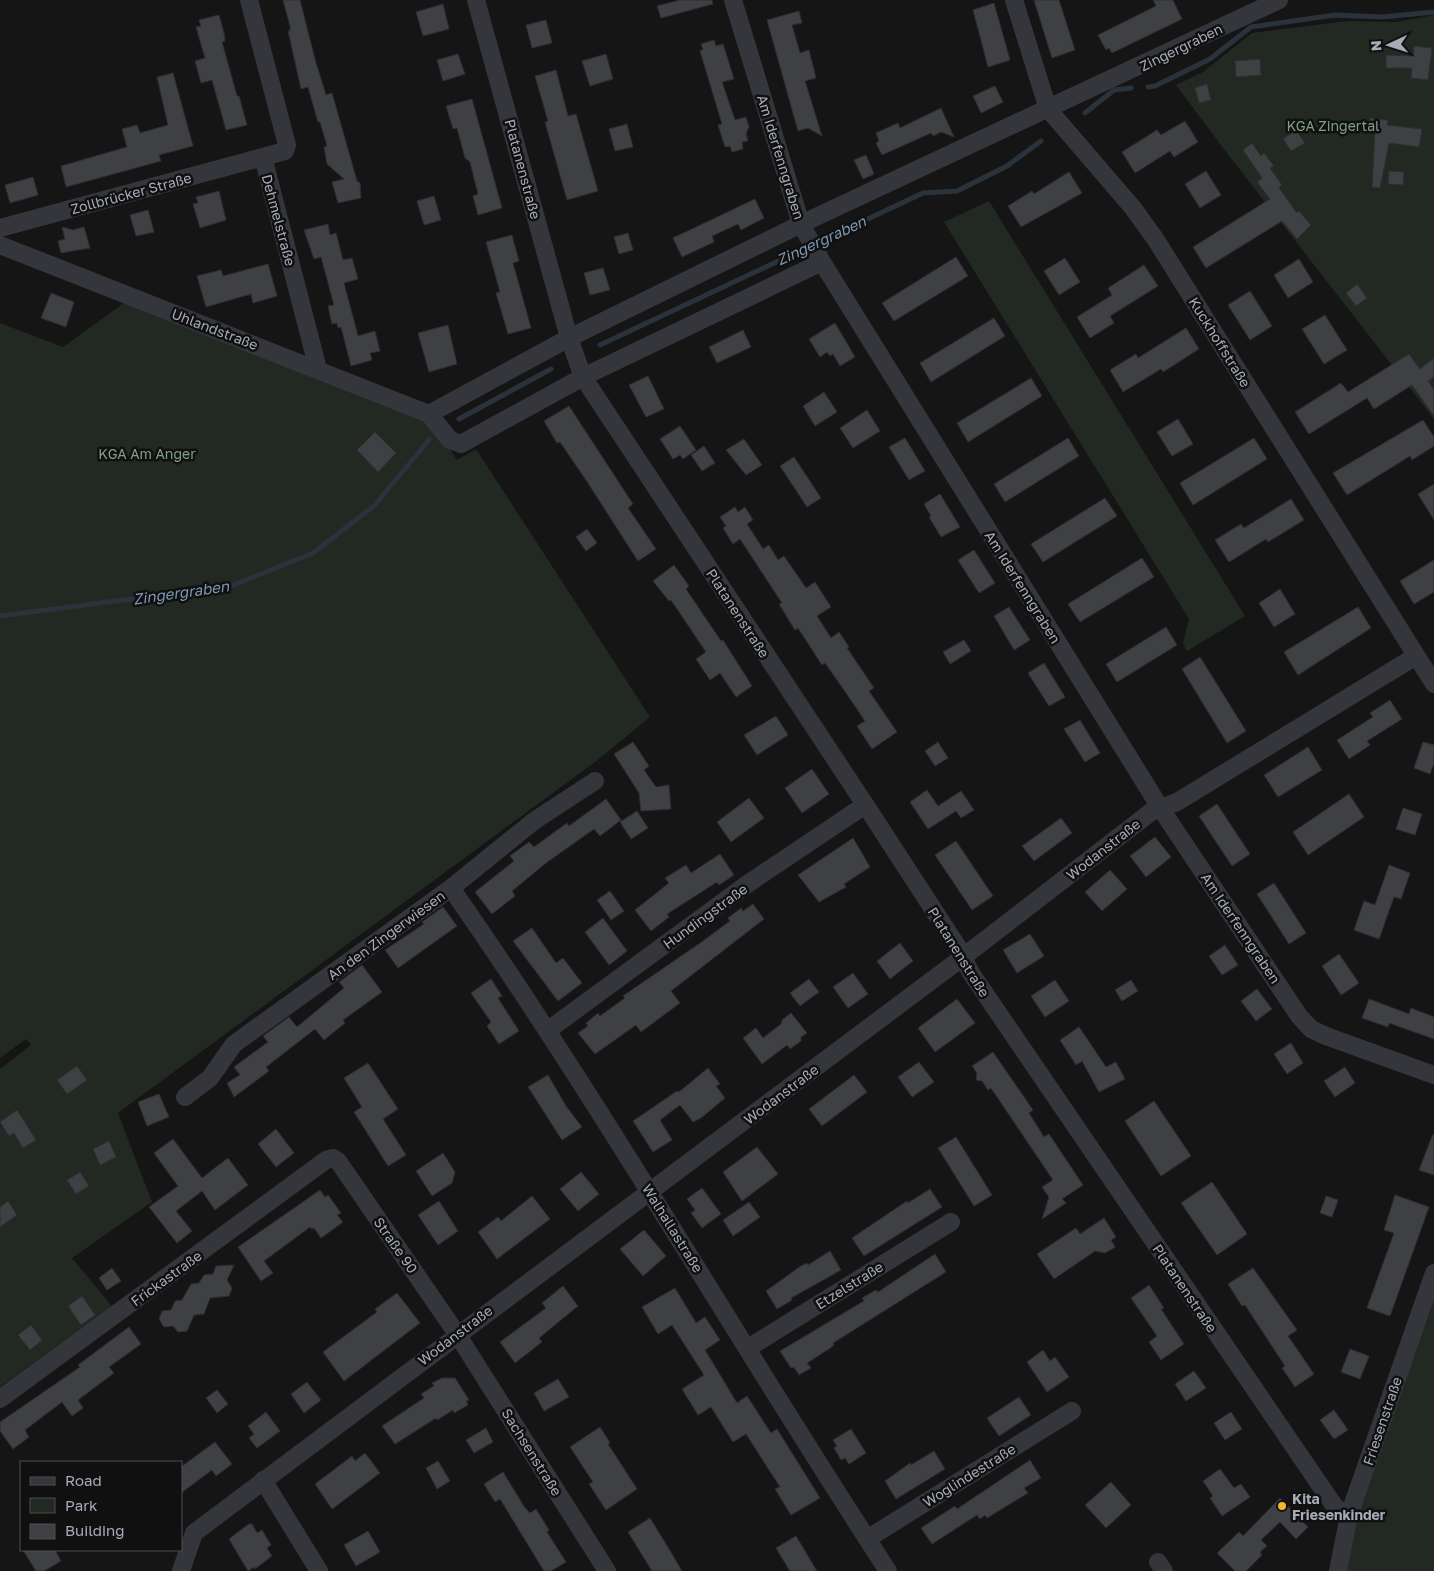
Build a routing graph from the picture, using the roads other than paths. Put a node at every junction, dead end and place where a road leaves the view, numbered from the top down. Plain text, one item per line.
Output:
1 (249, 0) edge
2 (476, 0) edge
3 (733, 0) edge
4 (1014, 0) edge
5 (1279, 0) edge
6 (1048, 110) junction
7 (263, 157) junction
8 (0, 228) edge
9 (812, 244) junction
10 (0, 246) edge
11 (569, 338) junction
12 (318, 369) junction
13 (583, 377) junction
14 (432, 416) junction
15 (1416, 656) junction
16 (1434, 684) edge
17 (595, 781) dead end
18 (865, 806) junction
19 (1161, 809) junction
20 (451, 888) junction
21 (963, 958) junction
22 (547, 1031) junction
23 (1434, 1075) edge
24 (185, 1097) dead end
25 (333, 1158) joint
26 (650, 1192) junction
27 (951, 1222) dead end
28 (1434, 1273) edge
29 (457, 1334) junction
30 (748, 1348) junction
31 (0, 1399) edge
32 (1072, 1411) dead end
33 (263, 1480) junction
34 (1348, 1515) junction
35 (867, 1539) junction
36 (181, 1571) edge
37 (319, 1571) edge
38 (607, 1571) edge
39 (888, 1571) edge
40 (1338, 1571) edge

1 - 7 street, Dehmelstraße
2 - 11 street, Platanenstraße
3 - 9 street, Am Iderfenngraben
4 - 6 street, Kuckhoffstraße
5 - 6 street, Zingergraben
6 - 9 street, Zingergraben
6 - 15 street, Kuckhoffstraße
7 - 8 street, Zollbrücker Straße
7 - 12 street, Dehmelstraße
9 - 11 street, Zingergraben
9 - 13 street, Zingergraben
9 - 19 street, Am Iderfenngraben
10 - 12 street, Uhlandstraße
11 - 13 street
11 - 14 street, Zingergraben
12 - 14 street, Uhlandstraße
13 - 14 street, Zingergraben
13 - 18 street, Platanenstraße
15 - 16 street, Kuckhoffstraße
15 - 19 street, Wodanstraße
17 - 20 street, An den Zingerwiesen
18 - 21 street, Platanenstraße
18 - 22 street, Hundingstraße
19 - 21 street, Wodanstraße
19 - 23 street, Am Iderfenngraben
20 - 22 street, Walhallastraße
20 - 24 street, An den Zingerwiesen
21 - 26 street, Wodanstraße
21 - 34 street, Platanenstraße
22 - 26 street, Walhallastraße
25 - 29 street, Straße 90
25 - 31 street, Frickastraße
26 - 29 street, Wodanstraße
26 - 30 street, Walhallastraße
27 - 30 street, Etzelstraße
28 - 34 street, Friesenstraße
29 - 33 street, Wodanstraße
29 - 38 street, Sachsenstraße
30 - 35 street, Walhallastraße
32 - 35 street, Woglindestraße
33 - 36 street, Wodanstraße
33 - 37 street
34 - 40 street, Friesenstraße
35 - 39 street, Walhallastraße

